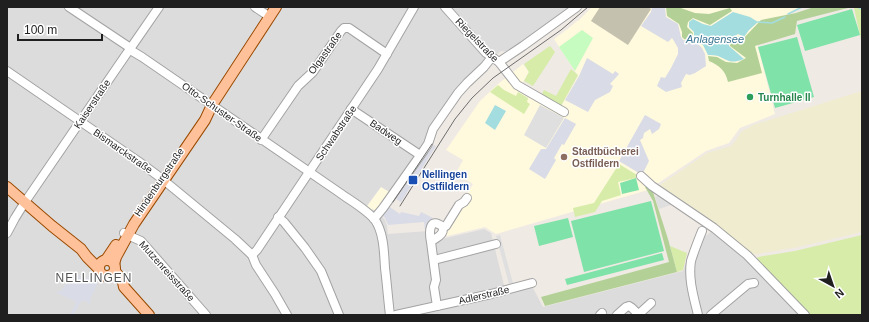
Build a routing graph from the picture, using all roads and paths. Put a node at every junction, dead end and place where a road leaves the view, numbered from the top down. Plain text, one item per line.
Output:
1 (69, 7) edge
2 (160, 7) edge
3 (255, 7) edge
4 (276, 7) edge
5 (414, 7) edge
6 (445, 7) edge
7 (576, 7) edge
8 (270, 17) junction
9 (130, 49) junction
10 (387, 54) junction
11 (495, 60) junction
12 (7, 71) edge
13 (212, 105) junction
14 (351, 109) junction
15 (564, 112) dead end
16 (80, 122) junction
17 (261, 140) junction
18 (420, 155) junction
19 (309, 172) junction
20 (641, 176) dead end
21 (163, 179) junction
22 (7, 187) edge
23 (467, 198) dead end
24 (25, 202) junction
25 (278, 217) junction
26 (374, 219) junction
27 (702, 231) dead end
28 (7, 233) edge
29 (126, 234) junction
30 (496, 244) dead end
31 (252, 255) junction
32 (434, 260) junction
33 (108, 266) junction
34 (532, 283) dead end
35 (754, 283) dead end
36 (651, 303) dead end
37 (436, 306) junction
38 (149, 315) edge
39 (206, 315) edge
40 (287, 315) edge
41 (339, 315) edge
42 (390, 315) edge
43 (396, 315) edge
44 (617, 315) edge
45 (639, 315) edge
46 (698, 315) edge
47 (711, 315) edge
48 (805, 315) edge

1 - 9 street, Otto-Schuster-Straße
2 - 9 street, Kaiserstraße
3 - 8 street
4 - 8 main road, Hindenburgstraße
5 - 10 street, Schwabstraße
6 - 11 street, Riegelstraße
7 - 11 street
8 - 13 main road, Hindenburgstraße
9 - 13 street, Otto-Schuster-Straße
9 - 16 street, Kaiserstraße
10 - 14 street, Schwabstraße
10 - 17 street, Olgastraße
11 - 15 street, Riegelstraße
11 - 18 street
12 - 16 street, Bismarckstraße
13 - 17 street, Otto-Schuster-Straße
13 - 21 main road, Hindenburgstraße
14 - 18 street, Badweg
14 - 19 street, Schwabstraße
16 - 21 street, Bismarckstraße
16 - 24 street, Kaiserstraße
17 - 19 street, Otto-Schuster-Straße
18 - 26 street
19 - 25 street, Schwabstraße
19 - 26 street, Otto-Schuster-Straße
20 - 48 street
21 - 29 main road, Hindenburgstraße
21 - 31 street, Bismarckstraße
22 - 24 main road
23 - 32 street
24 - 28 street, Kaiserstraße
24 - 33 main road
25 - 31 street, Schwabstraße
25 - 41 street
26 - 42 street
27 - 46 street
29 - 33 main road, Hindenburgstraße
29 - 39 street, Mutzenreisstraße
30 - 32 street
31 - 40 street, Bismarckstraße
32 - 37 street
33 - 38 main road
34 - 37 street, Adlerstraße
35 - 47 street
36 - 45 street
37 - 43 street, Adlerstraße
44 - 45 street

